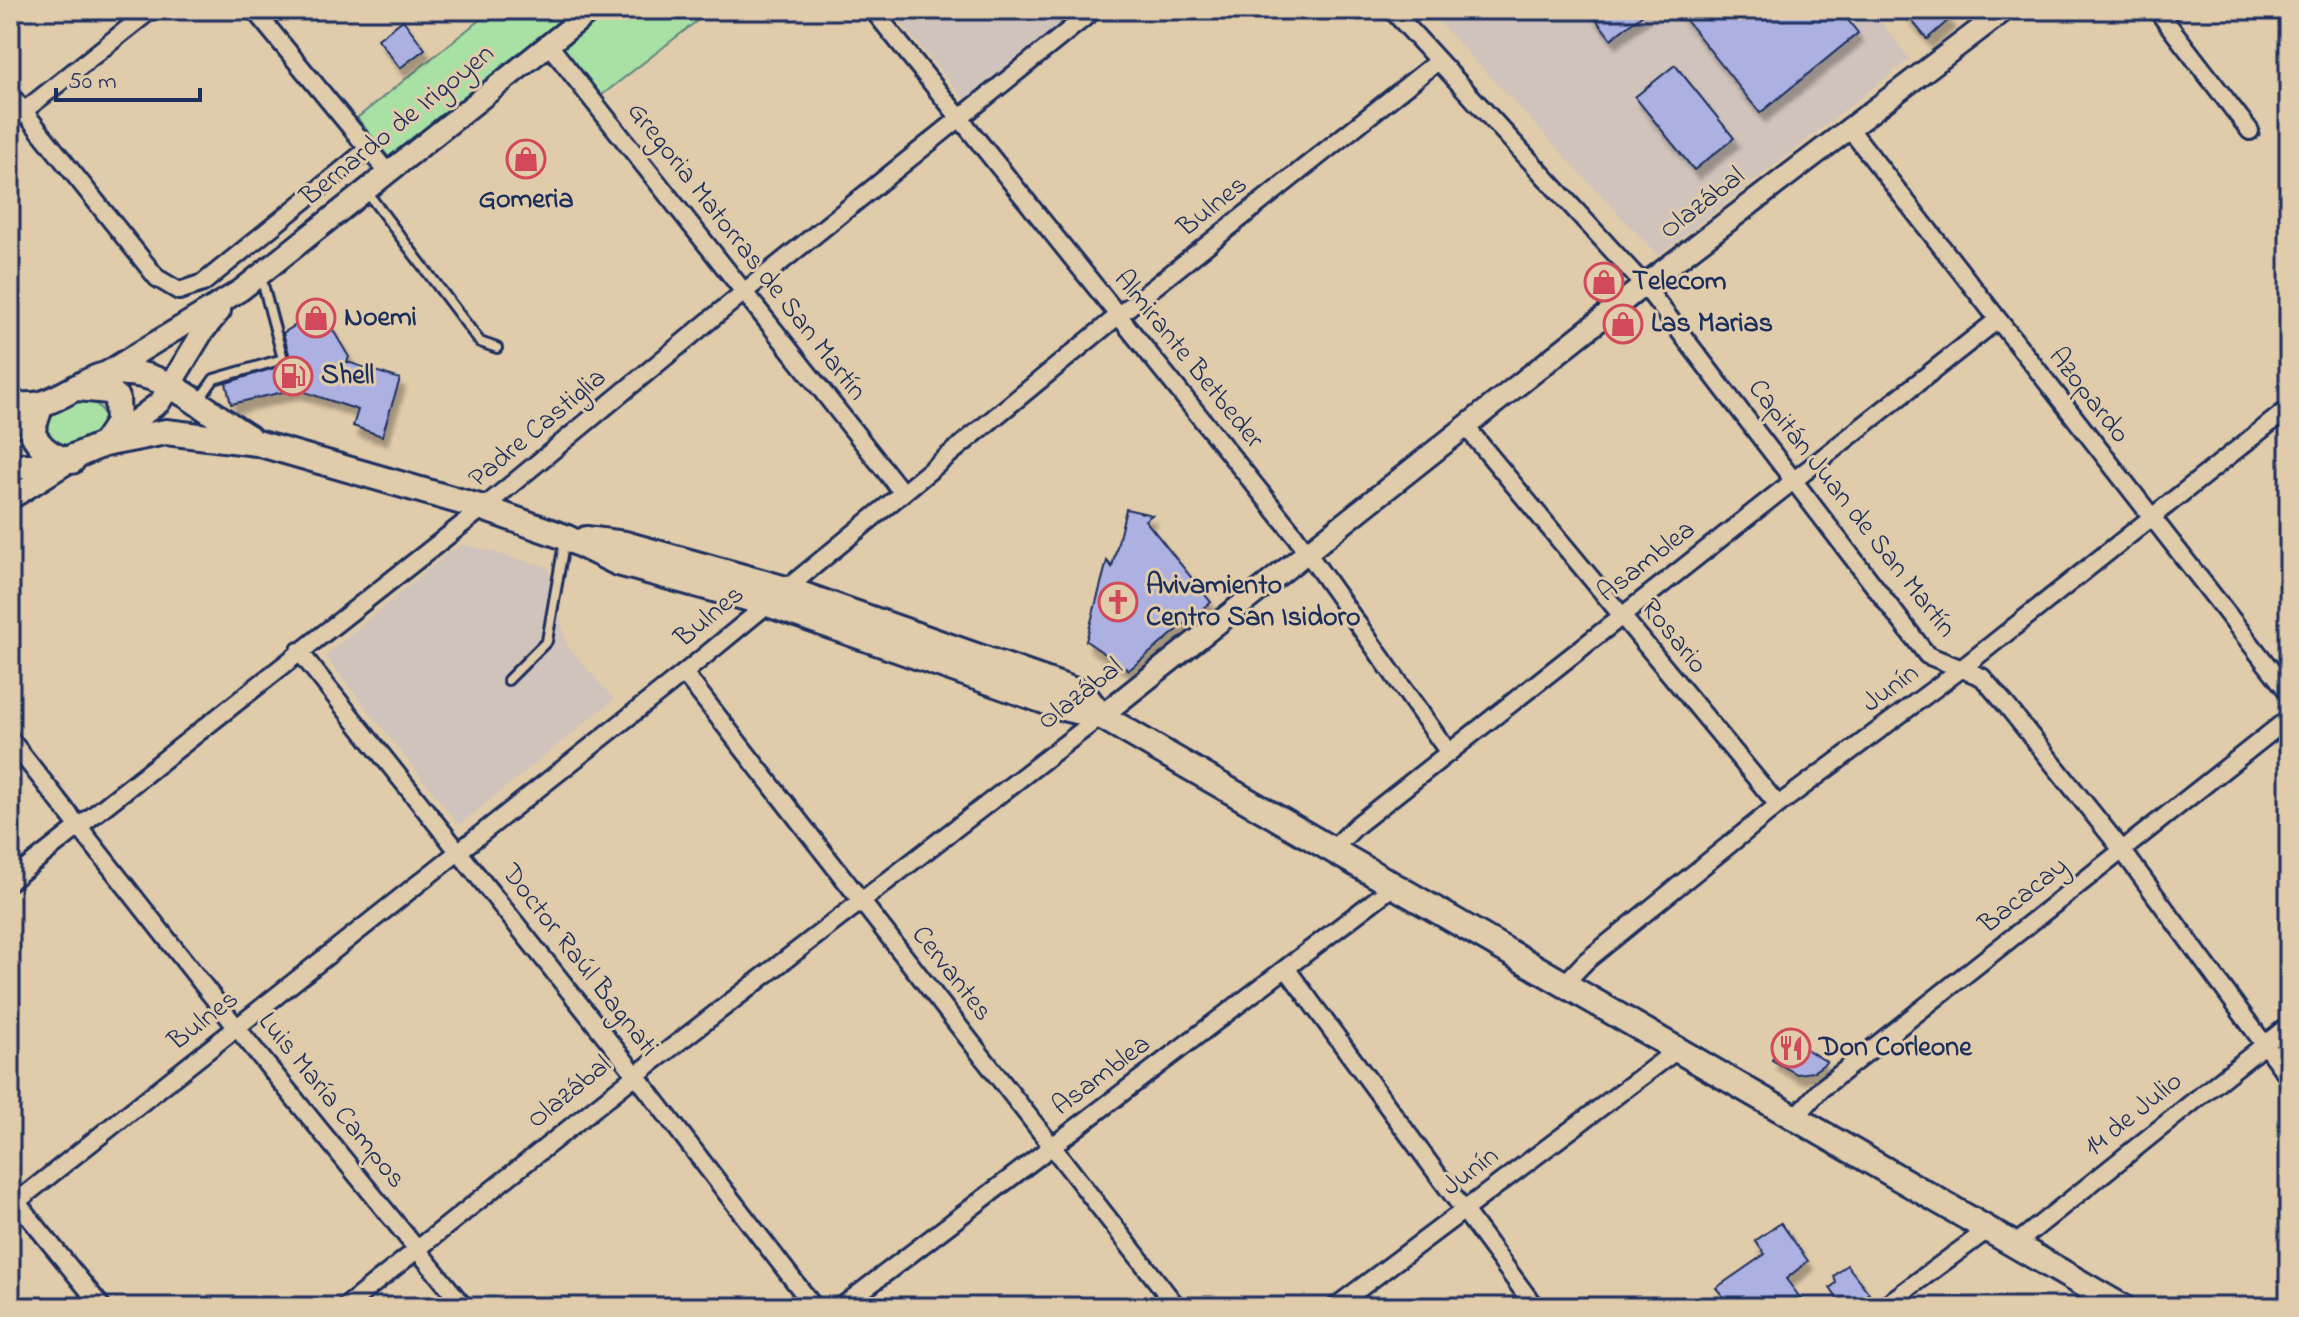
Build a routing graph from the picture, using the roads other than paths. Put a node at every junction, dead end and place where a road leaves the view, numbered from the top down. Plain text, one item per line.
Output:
1 (151, 10) edge
2 (254, 10) edge
3 (592, 10) edge
4 (873, 10) edge
5 (1094, 10) edge
6 (1392, 10) edge
7 (2005, 10) edge
8 (2157, 10) edge
9 (549, 45) junction
10 (1438, 61) junction
11 (10, 94) edge
12 (24, 111) junction
13 (961, 119) junction
14 (10, 122) edge
15 (1849, 128) junction
16 (2250, 131) dead end
17 (368, 149) junction
18 (388, 173) junction
19 (365, 190) junction
20 (260, 274) junction
21 (1644, 285) junction
22 (241, 290) junction
23 (744, 292) junction
24 (1119, 315) junction
25 (1996, 321) junction
26 (497, 348) dead end
27 (100, 376) junction
28 (173, 385) junction
29 (75, 388) junction
30 (196, 403) junction
31 (41, 404) junction
32 (10, 405) edge
33 (2289, 408) edge
34 (10, 424) edge
35 (1467, 428) junction
36 (257, 443) junction
37 (104, 444) junction
38 (72, 461) junction
39 (10, 466) edge
40 (1793, 480) junction
41 (902, 492) junction
42 (10, 499) edge
43 (483, 508) junction
44 (2149, 516) junction
45 (565, 537) junction
46 (1307, 554) junction
47 (786, 589) junction
48 (765, 603) junction
49 (1621, 615) junction
50 (299, 651) junction
51 (1961, 669) junction
52 (684, 673) junction
53 (508, 680) dead end
54 (2289, 693) edge
55 (1101, 716) junction
56 (2286, 726) edge
57 (10, 739) edge
58 (1449, 753) junction
59 (1778, 805) junction
60 (77, 826) junction
61 (1334, 848) junction
62 (2122, 850) junction
63 (459, 852) junction
64 (10, 881) edge
65 (1395, 885) junction
66 (862, 901) junction
67 (1286, 968) junction
68 (1564, 984) junction
69 (2289, 1025) edge
70 (237, 1028) junction
71 (2263, 1046) junction
72 (1677, 1050) junction
73 (636, 1075) junction
74 (2289, 1078) edge
75 (1795, 1118) junction
76 (1052, 1146) junction
77 (12, 1201) edge
78 (1463, 1211) junction
79 (1986, 1231) junction
80 (2013, 1246) junction
81 (419, 1249) junction
82 (102, 1307) edge
83 (345, 1307) edge
84 (464, 1307) edge
85 (814, 1307) edge
86 (841, 1307) edge
87 (1177, 1307) edge
88 (1335, 1307) edge
89 (1535, 1307) edge
90 (1883, 1307) edge
91 (2122, 1307) edge

1 - 12 street
2 - 17 street
3 - 9 street, Bernardo de Irigoyen
4 - 13 street, Almirante Betbeder
5 - 13 street, Padre Castiglia
6 - 10 street, Capitán Juan de San Martín
7 - 15 street, Olazábal
8 - 16 street
9 - 18 street, Bernardo de Irigoyen
9 - 23 street, Gregoria Matorras de San Martín
10 - 21 street, Capitán Juan de San Martín
10 - 24 street, Bulnes
11 - 12 street
12 - 14 street
12 - 17 street, Bernardo de Irigoyen
13 - 23 street, Padre Castiglia
13 - 24 street, Almirante Betbeder
15 - 21 street, Olazábal
15 - 25 street, Azopardo
17 - 18 street
18 - 19 street, Bernardo de Irigoyen
19 - 20 street, Bernardo de Irigoyen
19 - 26 lane
20 - 22 street, Bernardo de Irigoyen
20 - 30 lane
21 - 35 street, Olazábal
21 - 40 street, Capitán Juan de San Martín
22 - 27 street, Bernardo de Irigoyen
22 - 28 street, Bernardo de Irigoyen
23 - 41 street, Gregoria Matorras de San Martín
23 - 43 street, Padre Castiglia
24 - 41 street, Bulnes
24 - 46 street, Almirante Betbeder
25 - 40 street, Asamblea
25 - 44 street, Azopardo
27 - 28 main road
27 - 29 main road, Bernardo de Irigoyen
28 - 30 main road
28 - 37 street, Bernardo de Irigoyen
29 - 31 main road, Bernardo de Irigoyen
29 - 37 main road
30 - 36 main road
31 - 32 main road
31 - 34 street, Bernardo de Irigoyen
31 - 38 main road
33 - 44 street, Junín
35 - 46 street, Olazábal
35 - 49 street, Rosario
36 - 37 main road
36 - 43 main road
37 - 38 main road, Bernardo de Irigoyen
38 - 39 main road
38 - 42 street, Bernardo de Irigoyen
40 - 49 street, Asamblea
40 - 51 street, Capitán Juan de San Martín
41 - 47 street, Bulnes
43 - 45 main road
43 - 50 street, Padre Castiglia
44 - 51 street, Junín
44 - 54 street, Azopardo
45 - 47 main road
45 - 48 main road
45 - 53 lane
46 - 55 street, Olazábal
46 - 58 street, Almirante Betbeder
47 - 48 street, Bulnes
47 - 55 main road
48 - 52 street, Bulnes
48 - 55 main road
49 - 58 street, Asamblea
49 - 59 street, Rosario
50 - 60 street, Padre Castiglia
50 - 63 street, Doctor Raúl Bagnati
51 - 59 street, Junín
51 - 62 street, Capitán Juan de San Martín
52 - 63 street, Bulnes
52 - 66 street, Cervantes
55 - 61 main road
55 - 66 street, Olazábal
56 - 62 street, Bacacay
57 - 60 street, Luis María Campos
58 - 61 street, Asamblea
59 - 68 street, Junín
60 - 64 street, Padre Castiglia
60 - 70 street, Luis María Campos
61 - 65 main road
62 - 71 street, Capitán Juan de San Martín
62 - 75 street, Bacacay
63 - 70 street, Bulnes
63 - 73 street, Doctor Raúl Bagnati
65 - 67 street, Asamblea
65 - 68 main road
66 - 73 street, Olazábal
66 - 76 street, Cervantes
67 - 76 street, Asamblea
67 - 78 street
68 - 72 main road
69 - 71 street, 14 de Julio
70 - 77 street, Bulnes
70 - 81 street, Luis María Campos
71 - 74 street, Capitán Juan de San Martín
71 - 80 street, 14 de Julio
72 - 75 main road
72 - 78 street, Junín
73 - 81 street, Olazábal
73 - 85 street, Doctor Raúl Bagnati
75 - 79 main road
76 - 86 street, Asamblea
76 - 87 street, Cervantes
77 - 82 street
78 - 88 street, Junín
78 - 89 street
79 - 80 main road
79 - 90 street
80 - 91 main road
81 - 83 street, Olazábal
81 - 84 street, Luis María Campos

